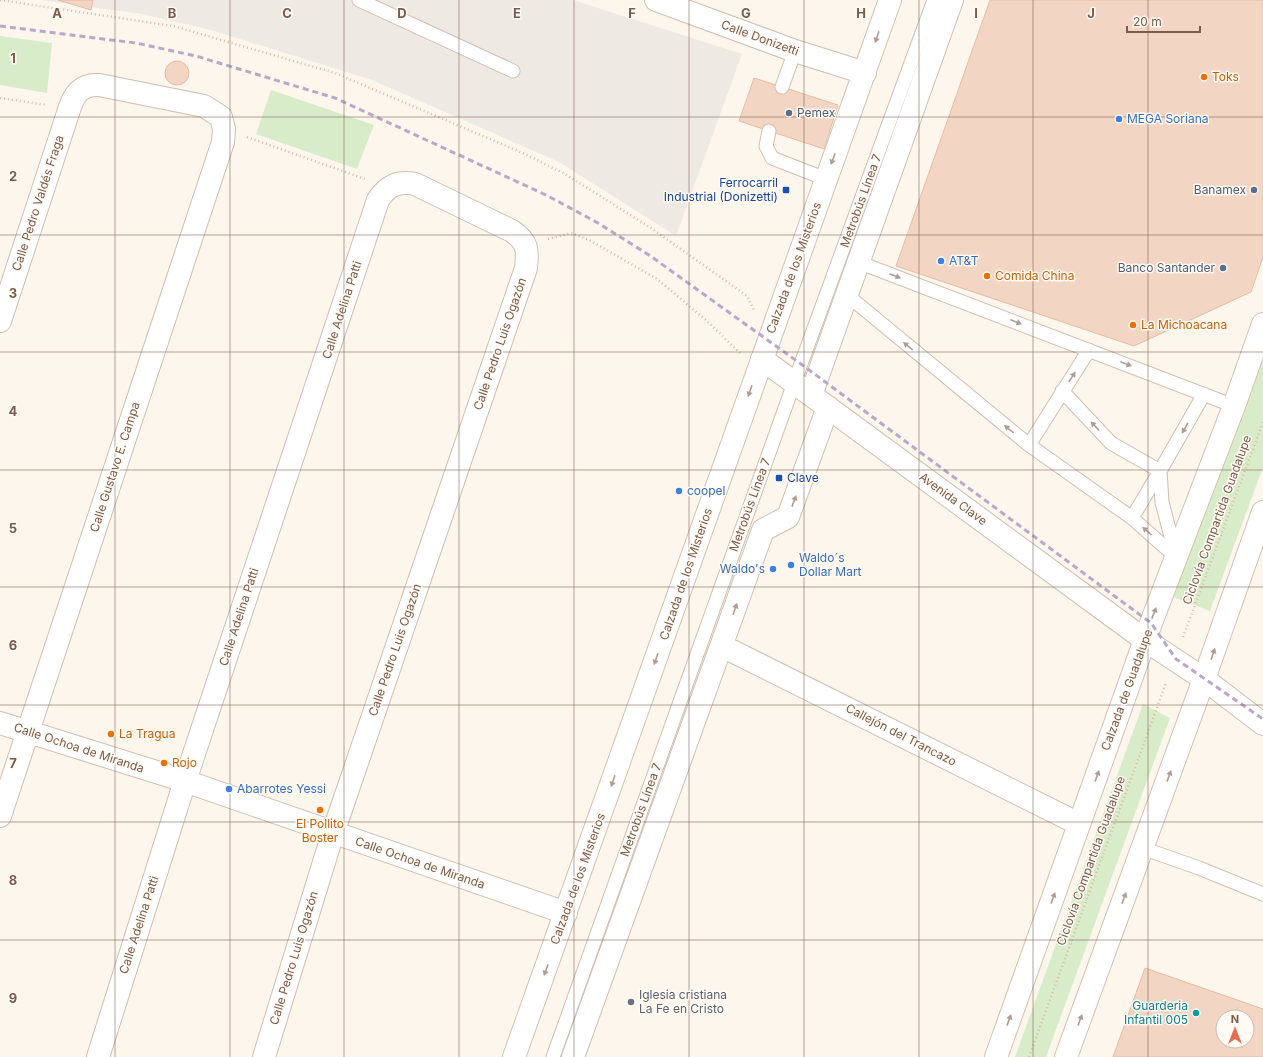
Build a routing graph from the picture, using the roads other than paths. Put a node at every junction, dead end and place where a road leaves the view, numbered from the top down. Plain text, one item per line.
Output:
1 (359, 0) edge
2 (656, 0) edge
3 (890, 0) edge
4 (934, 0) edge
5 (952, 0) edge
6 (795, 51) junction
7 (513, 72) dead end
8 (865, 73) junction
9 (782, 87) dead end
10 (222, 123) joint
11 (769, 131) dead end
12 (826, 179) junction
13 (391, 186) joint
14 (858, 262) junction
15 (847, 296) junction
16 (0, 321) edge
17 (1263, 324) edge
18 (1089, 350) junction
19 (760, 364) junction
20 (794, 383) junction
21 (1062, 391) junction
22 (1204, 394) junction
23 (820, 401) junction
24 (1234, 406) junction
25 (1029, 445) junction
26 (1160, 471) junction
27 (1263, 512) edge
28 (1132, 518) junction
29 (1176, 557) junction
30 (1145, 640) junction
31 (722, 646) junction
32 (1204, 679) junction
33 (0, 723) edge
34 (1263, 724) edge
35 (27, 732) junction
36 (185, 781) junction
37 (0, 816) edge
38 (1079, 824) junction
39 (333, 833) junction
40 (1142, 848) junction
41 (1263, 894) edge
42 (566, 913) junction
43 (98, 1057) edge
44 (264, 1057) edge
45 (514, 1057) edge
46 (553, 1057) edge
47 (573, 1057) edge
48 (996, 1057) edge
49 (1066, 1057) edge

1 - 7 lane
2 - 6 street, Calle Donizetti
3 -> 8 street, Calzada de los Misterios
4 - 20 lane, Metrobús Línea 7
5 - 14 street
6 - 8 street, Calle Donizetti
6 - 9 lane
8 -> 12 street, Calzada de los Misterios
10 - 16 street, Calle Pedro Valdés Fraga
10 - 35 street, Calle Gustavo E. Campa
11 - 12 lane
12 - 19 street, Calzada de los Misterios
13 - 36 street, Calle Adelina Patti
13 - 39 street, Calle Pedro Luis Ogazón
14 - 15 street
14 -> 18 lane
15 - 23 street
25 -> 15 lane
17 - 24 street, Calzada de Guadalupe
21 -> 18 lane
18 -> 22 lane
19 - 20 street, Avenida Clave
19 -> 42 street, Calzada de los Misterios
20 - 23 street, Avenida Clave
20 - 46 lane, Metrobús Línea 7
21 - 25 lane
26 -> 21 lane
22 - 24 lane
22 -> 26 lane
23 - 30 street, Avenida Clave
31 -> 23 street
24 - 29 street, Calzada de Guadalupe
25 - 28 lane
26 - 28 lane
26 - 29 lane
32 -> 27 street
29 -> 28 lane
30 -> 29 street, Calzada de Guadalupe
30 - 32 street, Avenida Clave
38 -> 30 street, Calzada de Guadalupe
31 - 38 street, Callejón del Trancazo
31 - 47 street
32 - 34 street, Avenida Clave
40 -> 32 street
33 - 35 street, Calle Ochoa de Miranda
35 - 36 street, Calle Ochoa de Miranda
35 - 37 street, Calle Gustavo E. Campa
36 - 39 street, Calle Ochoa de Miranda
36 - 43 street, Calle Adelina Patti
48 -> 38 street, Calzada de Guadalupe
39 - 42 street, Calle Ochoa de Miranda
39 - 44 street, Calle Pedro Luis Ogazón
40 - 41 lane
49 -> 40 street
42 -> 45 street, Calzada de los Misterios

